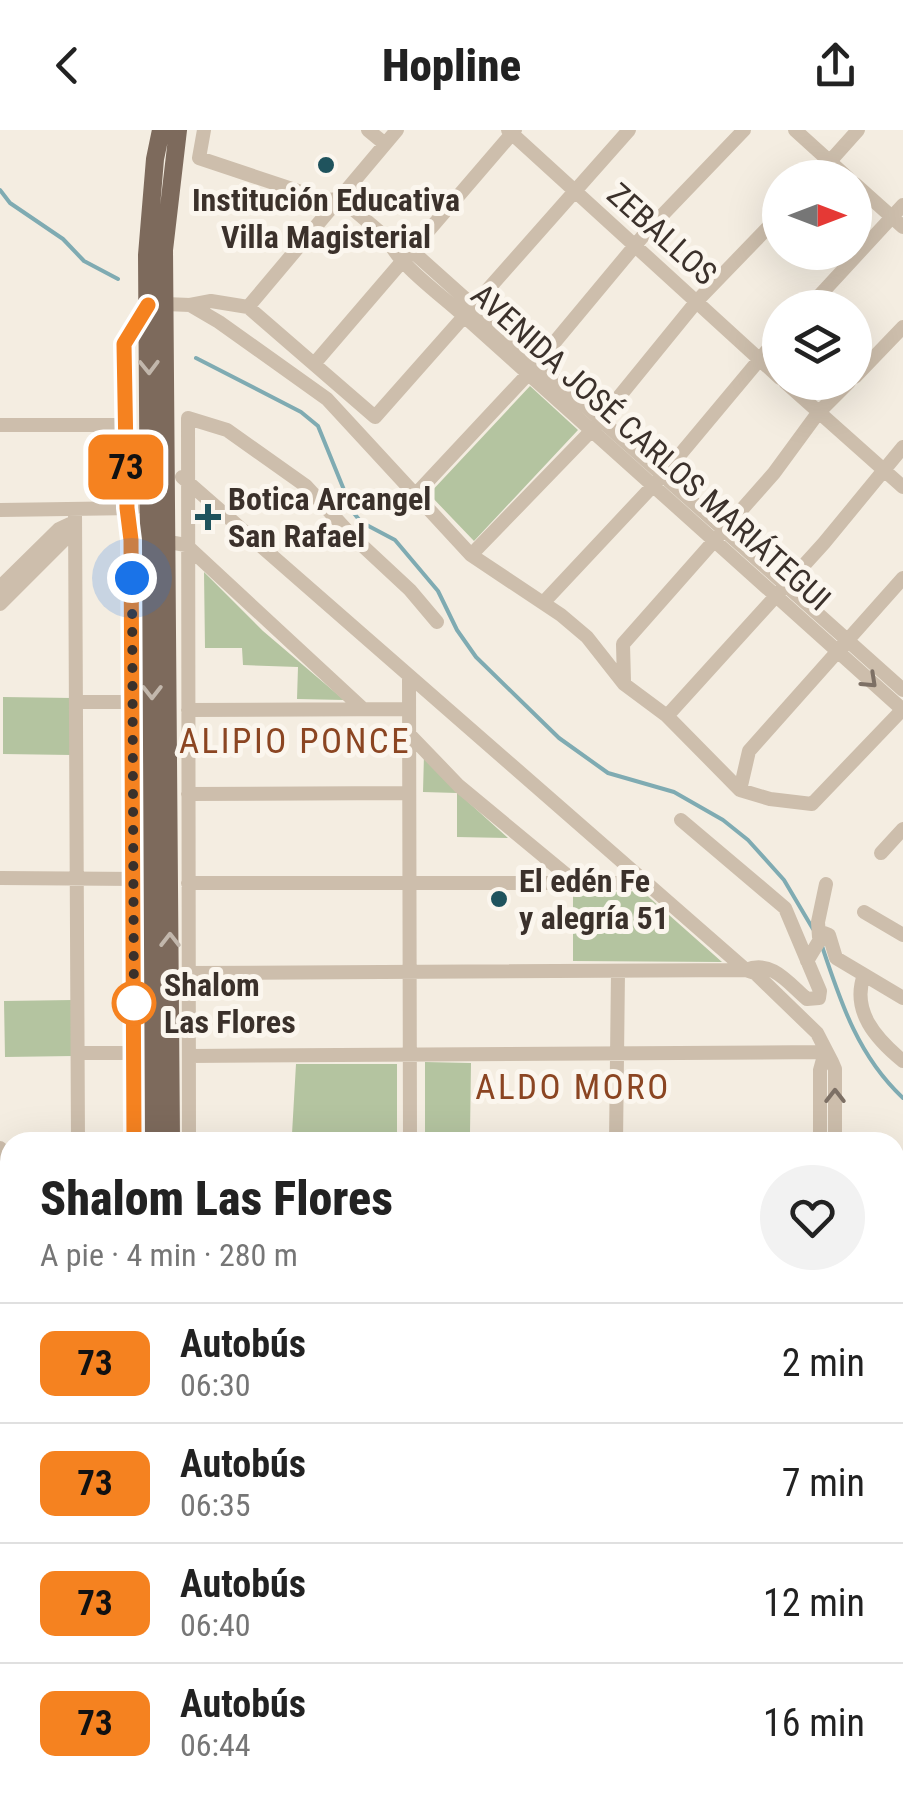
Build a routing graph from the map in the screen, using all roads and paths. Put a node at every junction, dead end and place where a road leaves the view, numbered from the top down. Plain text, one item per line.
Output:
1 (161, 130) edge
2 (178, 130) edge
3 (204, 130) edge
4 (368, 130) edge
5 (629, 130) edge
6 (744, 130) edge
7 (795, 130) edge
8 (858, 130) edge
9 (512, 131) edge
10 (390, 135) edge
11 (829, 160) edge
12 (831, 160) edge
13 (573, 190) junction
14 (872, 199) edge
15 (340, 200) junction
16 (903, 204) edge
17 (897, 222) edge
18 (762, 233) edge
19 (635, 244) junction
20 (408, 256) junction
21 (827, 290) edge
22 (696, 301) junction
23 (156, 304) junction
24 (190, 305) junction
25 (248, 308) junction
26 (469, 311) junction
27 (903, 327) edge
28 (762, 354) edge
29 (758, 358) junction
30 (872, 359) edge
31 (762, 362) edge
32 (314, 364) junction
33 (533, 368) junction
34 (804, 400) edge
35 (831, 400) edge
36 (818, 413) junction
37 (126, 424) junction
38 (597, 424) junction
39 (0, 425) edge
40 (903, 447) edge
41 (166, 463) junction
42 (882, 469) junction
43 (658, 480) junction
44 (186, 481) junction
45 (903, 487) edge
46 (414, 496) junction
47 (127, 508) junction
48 (151, 508) junction
49 (0, 510) edge
50 (75, 516) junction
51 (719, 536) junction
52 (131, 540) junction
53 (159, 540) junction
54 (186, 545) junction
55 (471, 556) junction
56 (903, 578) edge
57 (0, 588) edge
58 (781, 592) junction
59 (544, 603) junction
60 (0, 604) edge
61 (438, 622) dead end
62 (844, 647) junction
63 (409, 676) junction
64 (624, 684) junction
65 (903, 690) edge
66 (83, 702) dead end
67 (125, 702) dead end
68 (363, 709) junction
69 (408, 709) junction
70 (188, 710) junction
71 (903, 710) edge
72 (667, 716) junction
73 (408, 733) junction
74 (740, 790) junction
75 (408, 793) junction
76 (188, 794) junction
77 (681, 820) dead end
78 (903, 828) edge
79 (880, 852) dead end
80 (0, 878) edge
81 (77, 878) junction
82 (161, 880) junction
83 (574, 882) junction
84 (409, 883) junction
85 (647, 883) junction
86 (826, 884) dead end
87 (864, 912) dead end
88 (903, 935) edge
89 (819, 937) junction
90 (806, 960) junction
91 (746, 970) junction
92 (410, 972) junction
93 (618, 972) junction
94 (188, 973) junction
95 (864, 975) junction
96 (903, 998) edge
97 (825, 1052) junction
98 (85, 1053) dead end
99 (122, 1053) dead end
100 (617, 1054) junction
101 (189, 1056) junction
102 (411, 1056) junction
103 (903, 1061) edge
104 (78, 1132) edge
105 (135, 1132) edge
106 (153, 1132) edge
107 (172, 1132) edge
108 (189, 1132) edge
109 (410, 1132) edge
110 (616, 1132) edge
111 (826, 1132) edge

1 - 23 main road
2 - 23 main road
3 - 15 street
4 - 10 street
5 - 13 street
6 - 19 street
7 - 11 street
8 - 12 street
9 - 13 street, ZEBALLOS
9 - 20 street
10 - 15 street
13 - 19 street, ZEBALLOS
13 - 26 street
14 - 17 street
15 - 20 street, AVENIDA JOSÉ CARLOS MARIÁTEGUI
15 - 25 street
16 - 17 street
17 - 21 street
18 - 22 street
19 - 22 street, ZEBALLOS
19 - 33 street
20 - 26 street, AVENIDA JOSÉ CARLOS MARIÁTEGUI
20 - 32 street
22 - 29 street, ZEBALLOS
22 - 38 street
23 - 24 street
23 - 37 street
23 - 41 main road
23 -> 48 main road
24 - 25 street
24 - 46 street
25 - 32 street
26 - 32 street
26 - 33 street, AVENIDA JOSÉ CARLOS MARIÁTEGUI
27 - 30 street
28 - 29 street
29 - 31 street, ZEBALLOS
29 - 43 street
33 - 38 street, AVENIDA JOSÉ CARLOS MARIÁTEGUI
33 - 46 street
34 - 36 street, ZEBALLOS
35 - 36 street
36 - 42 street, ZEBALLOS
36 - 51 street
37 - 39 street
37 - 47 street
38 - 43 street, AVENIDA JOSÉ CARLOS MARIÁTEGUI
38 - 55 street
40 - 42 street
41 - 44 street
41 - 53 main road
42 - 45 street, ZEBALLOS
42 - 58 street
43 - 51 street, AVENIDA JOSÉ CARLOS MARIÁTEGUI
43 - 59 street
44 - 54 street
44 - 61 street
44 - 63 street
46 - 55 street
47 - 48 street
47 - 50 street
47 - 52 street
48 - 53 main road
49 - 50 street
50 - 57 street
50 - 60 street
50 - 81 street
51 - 58 street, AVENIDA JOSÉ CARLOS MARIÁTEGUI
51 - 64 street
52 - 53 street
52 - 82 street
53 - 54 street
53 - 82 main road
54 - 68 street
54 - 70 street
55 - 59 street
56 - 62 street
58 - 62 street, AVENIDA JOSÉ CARLOS MARIÁTEGUI
58 - 72 street
59 - 64 street
62 - 65 street, AVENIDA JOSÉ CARLOS MARIÁTEGUI
62 -> 71 street, AVENIDA JOSÉ CARLOS MARIÁTEGUI
62 - 74 street
63 - 69 street
63 - 85 street
64 - 72 street
66 - 67 street
68 - 69 street
68 - 70 street
69 - 73 street
70 - 76 street
71 - 74 street
72 - 74 street
73 - 75 street
73 - 83 street
75 - 76 street
75 - 84 street
76 - 82 street
77 - 90 street
78 - 79 street
80 - 81 street
81 - 82 street
81 - 104 street
82 - 84 street
82 - 94 street
82 - 105 street
82 - 106 main road
107 -> 82 main road
83 - 84 street
83 - 85 street
84 - 92 street
85 - 91 street
86 - 89 street
87 - 88 street
89 - 90 street
89 - 95 street
90 - 91 street
91 - 93 street
91 - 97 street
92 - 93 street
92 - 94 street
92 - 102 street
93 - 100 street
94 - 101 street
95 - 96 street
95 - 103 street
97 - 100 street
97 - 111 street
98 - 99 street
100 - 102 street
100 - 110 street
101 - 102 street
101 - 108 street
102 - 109 street

